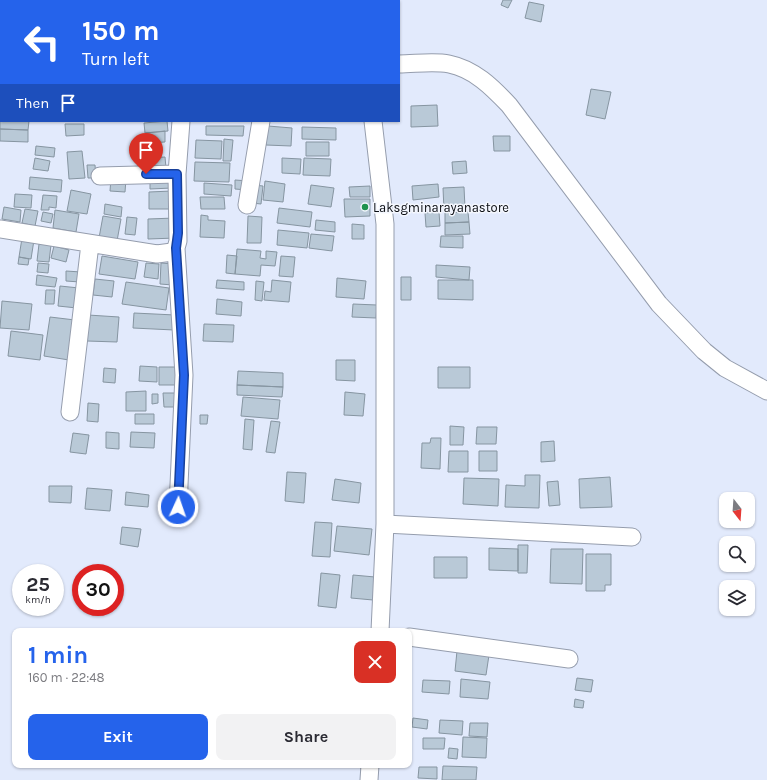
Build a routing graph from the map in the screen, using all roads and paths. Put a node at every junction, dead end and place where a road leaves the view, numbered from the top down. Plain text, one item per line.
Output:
1 (400, 64) edge
2 (181, 122) edge
3 (261, 122) edge
4 (373, 122) edge
5 (177, 174) junction
6 (100, 176) dead end
7 (247, 205) dead end
8 (0, 229) edge
9 (90, 244) junction
10 (176, 248) junction
11 (767, 391) edge
12 (70, 412) dead end
13 (178, 507) dead end
14 (385, 524) junction
15 (632, 537) dead end
16 (380, 628) edge
17 (412, 636) edge
18 (569, 658) dead end
19 (370, 768) edge
20 (369, 780) edge

1 - 11 street
2 - 5 street
3 - 7 street
4 - 14 street
5 - 6 street
5 - 10 street
8 - 9 street
9 - 10 street
9 - 12 street
10 - 13 street
14 - 15 street
14 - 16 street
17 - 18 street
19 - 20 street

